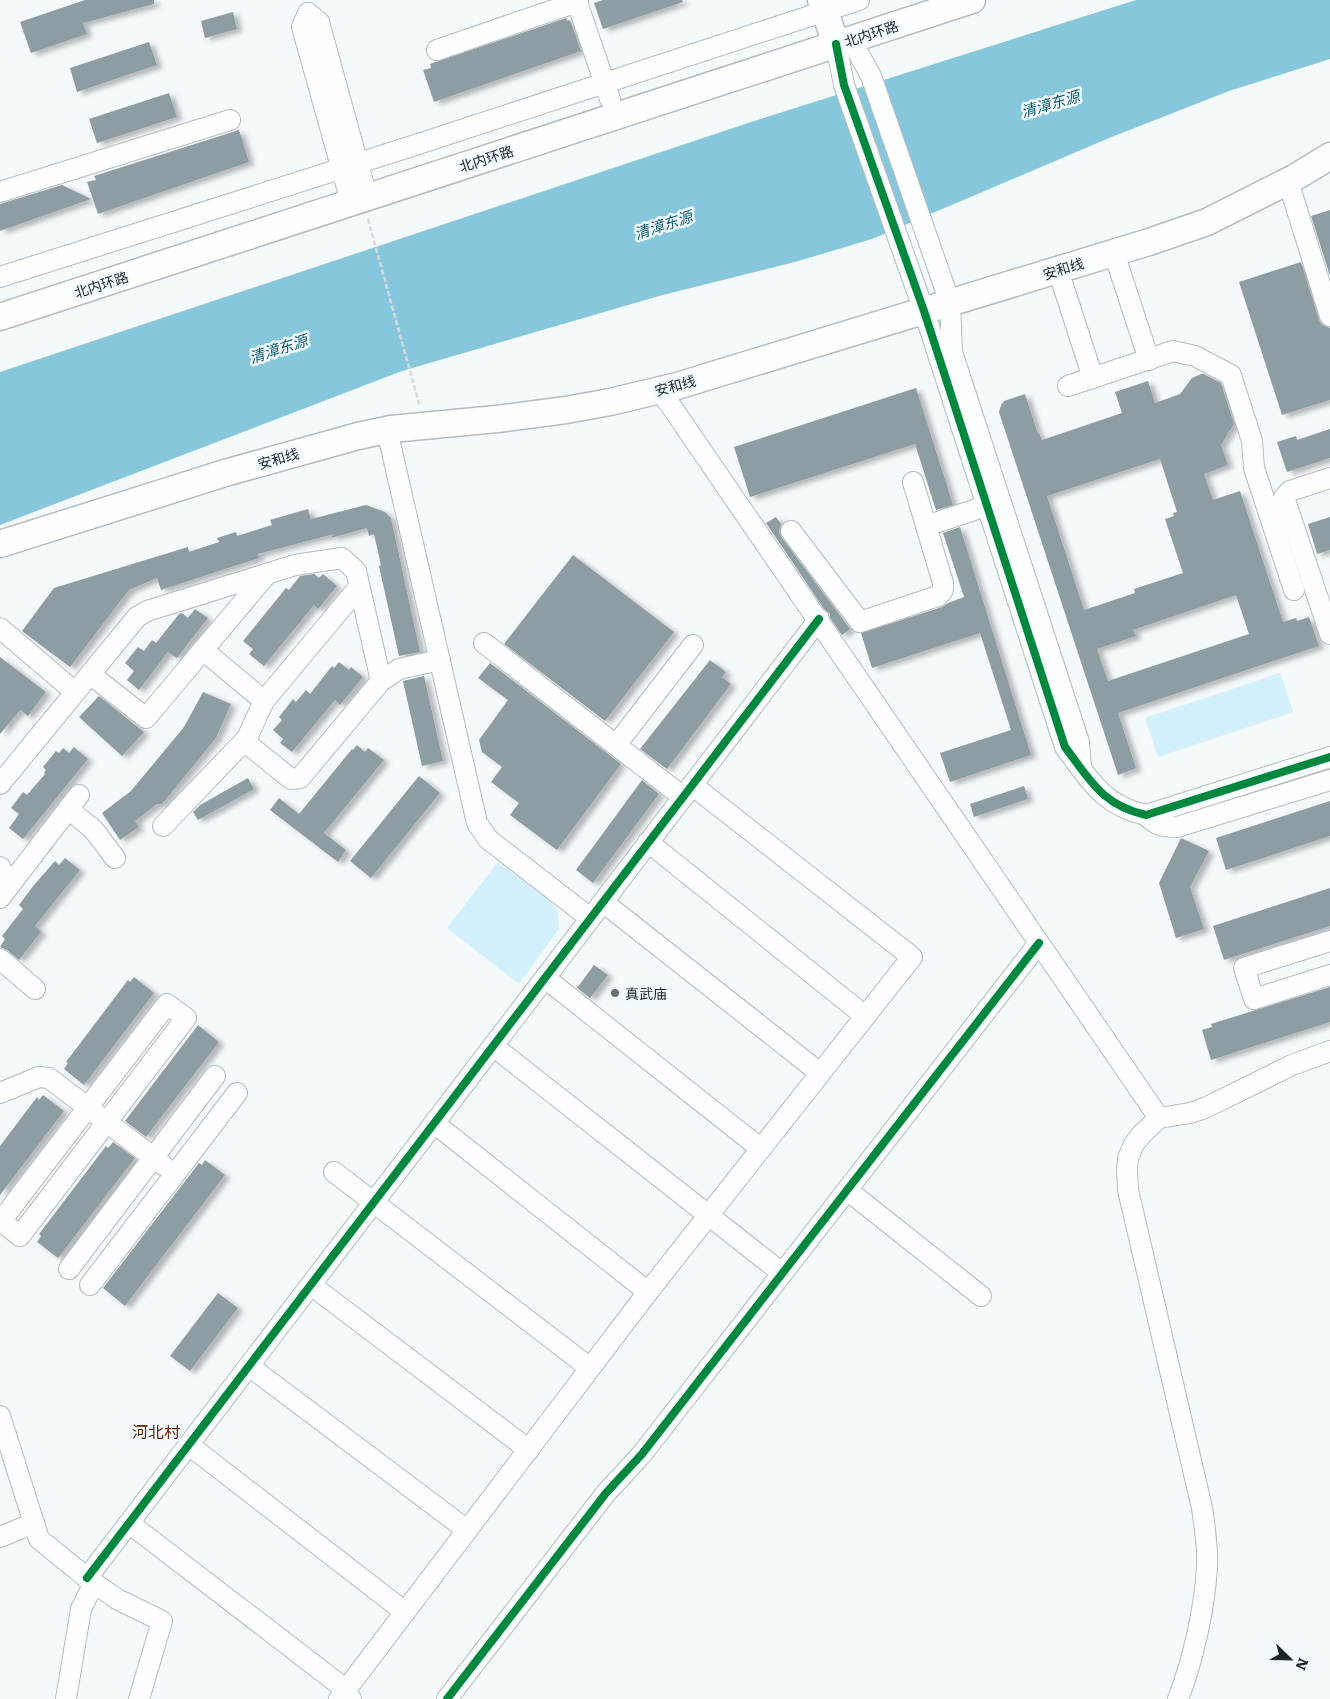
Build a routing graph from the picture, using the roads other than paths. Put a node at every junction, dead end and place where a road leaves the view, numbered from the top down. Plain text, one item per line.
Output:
1 (916, 0) edge
2 (972, 0) edge
3 (578, 1) edge
4 (306, 7) edge
5 (838, 17) edge
6 (437, 50) dead end
7 (607, 91) junction
8 (230, 120) dead end
9 (1330, 156) edge
10 (1288, 181) junction
11 (354, 183) junction
12 (0, 192) edge
13 (1114, 253) junction
14 (1058, 270) junction
15 (0, 277) edge
16 (0, 298) edge
17 (950, 303) junction
18 (924, 311) junction
19 (1330, 316) edge
20 (0, 317) edge
21 (1149, 360) junction
22 (1093, 378) junction
23 (1068, 386) dead end
24 (660, 390) junction
25 (387, 430) junction
26 (1330, 478) edge
27 (913, 482) dead end
28 (986, 506) junction
29 (926, 526) junction
30 (791, 531) dead end
31 (0, 544) edge
32 (267, 574) junction
33 (359, 587) junction
34 (1294, 590) dead end
35 (819, 619) junction
36 (0, 628) edge
37 (1330, 634) edge
38 (484, 644) dead end
39 (693, 645) dead end
40 (203, 650) junction
41 (440, 660) junction
42 (90, 674) junction
43 (380, 681) junction
44 (75, 692) junction
45 (264, 701) junction
46 (247, 738) junction
47 (616, 745) junction
48 (1330, 757) edge
49 (1081, 768) junction
50 (1330, 780) edge
51 (0, 784) edge
52 (688, 791) junction
53 (1146, 815) junction
54 (163, 826) dead end
55 (648, 842) junction
56 (115, 858) dead end
57 (0, 867) edge
58 (4, 892) edge
59 (603, 902) junction
60 (590, 918) junction
61 (1330, 941) edge
62 (1040, 942) junction
63 (0, 959) edge
64 (1330, 975) edge
65 (545, 978) junction
66 (35, 989) dead end
67 (865, 1016) junction
68 (492, 1046) junction
69 (1330, 1051) edge
70 (820, 1073) junction
71 (215, 1076) dead end
72 (0, 1093) edge
73 (237, 1093) dead end
74 (88, 1108) junction
75 (1159, 1118) junction
76 (107, 1122) junction
77 (434, 1124) junction
78 (760, 1148) junction
79 (153, 1158) junction
80 (334, 1172) dead end
81 (175, 1174) junction
82 (847, 1190) junction
83 (374, 1202) junction
84 (708, 1215) junction
85 (69, 1269) dead end
86 (782, 1273) junction
87 (90, 1285) dead end
88 (311, 1285) junction
89 (648, 1292) junction
90 (981, 1296) dead end
91 (249, 1366) junction
92 (590, 1368) junction
93 (0, 1416) edge
94 (188, 1445) junction
95 (529, 1450) junction
96 (34, 1523) junction
97 (129, 1523) junction
98 (467, 1530) junction
99 (0, 1537) edge
100 (90, 1580) junction
101 (405, 1612) junction
102 (345, 1696) edge
103 (66, 1699) edge
104 (139, 1699) edge
105 (447, 1699) edge
106 (1178, 1699) edge

1 - 5 main road, 北内环路
2 - 5 main road, 北内环路
3 - 6 street
3 - 7 street
4 - 11 street
5 - 7 main road, 北内环路
5 - 11 main road, 北内环路
5 - 17 street
5 - 18 street
7 - 11 main road, 北内环路
8 - 12 street
9 - 10 main road, 安和线
10 - 13 main road, 安和线
10 - 19 street
11 - 15 street
11 - 16 main road, 北内环路
11 - 20 main road, 北内环路
13 - 14 main road, 安和线
13 - 21 street
14 - 17 main road, 安和线
14 - 22 street
17 - 18 main road, 安和线
17 - 49 street
18 - 24 main road, 安和线
18 - 28 street
21 - 22 street
21 - 34 street
22 - 23 street
24 - 25 main road, 安和线
24 - 35 street
25 - 31 main road, 安和线
25 - 41 street
26 - 37 street
27 - 29 street
28 - 29 street
28 - 49 street
29 - 30 street
32 - 33 street
32 - 40 street
32 - 42 street
33 - 43 street
33 - 45 street
35 - 52 street
35 - 62 street
36 - 44 street
38 - 47 street
39 - 47 street
40 - 42 street
40 - 45 street
41 - 43 street
41 - 60 street
42 - 44 street
43 - 46 street
44 - 51 street
45 - 46 street
46 - 54 street
47 - 52 street
48 - 53 street
49 - 53 street
50 - 53 street
52 - 55 street
52 - 67 street
55 - 59 street
55 - 67 street
56 - 58 street
57 - 58 street
59 - 60 street
59 - 70 street
60 - 65 street
61 - 64 street
62 - 75 street
62 - 82 street
63 - 66 street
65 - 68 street
65 - 78 street
67 - 70 street
68 - 77 street
68 - 84 street
69 - 75 street
70 - 78 street
71 - 79 street
72 - 74 street
73 - 81 street
74 - 76 street
74 - 76 street
74 - 76 street
75 - 106 street
76 - 79 street
77 - 83 street
77 - 89 street
78 - 84 street
79 - 81 street
79 - 85 street
80 - 83 street
81 - 87 street
82 - 86 street
82 - 90 street
83 - 88 street
83 - 92 street
84 - 86 street
84 - 89 street
86 - 105 street
88 - 91 street
88 - 95 street
89 - 92 street
91 - 94 street
91 - 98 street
92 - 95 street
93 - 96 street
94 - 97 street
94 - 101 street
95 - 98 street
96 - 99 street
96 - 100 street
97 - 100 street
97 - 102 street
98 - 101 street
100 - 103 street
100 - 104 street
101 - 102 street

